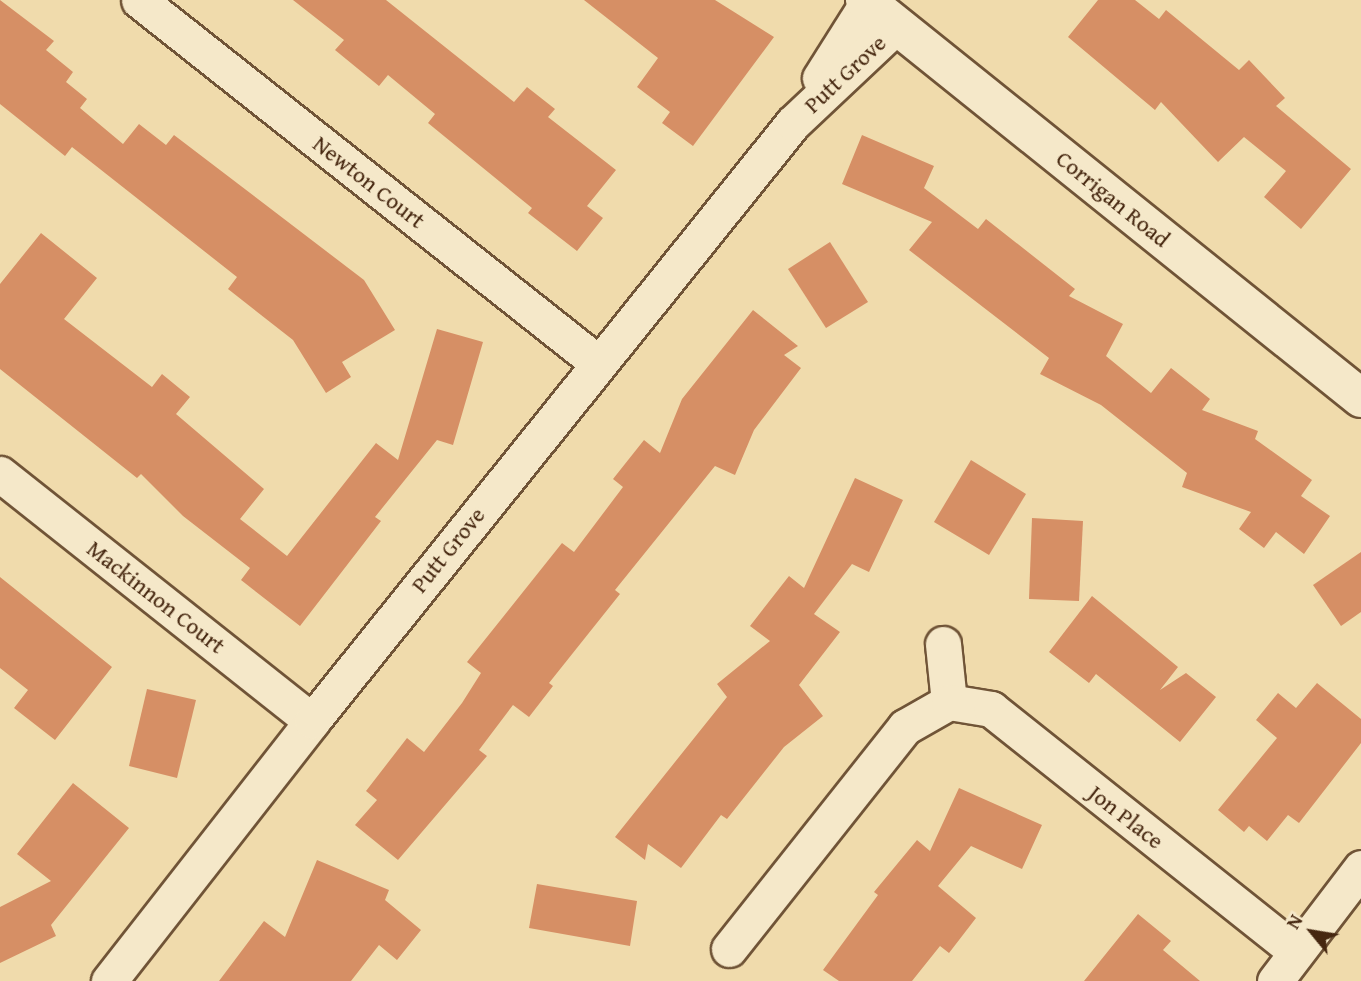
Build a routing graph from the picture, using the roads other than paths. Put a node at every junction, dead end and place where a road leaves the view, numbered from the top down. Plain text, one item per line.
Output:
1 (139, 0) edge
2 (867, 1) edge
3 (897, 25) junction
4 (793, 123) junction
5 (598, 363) junction
6 (1361, 398) edge
7 (0, 474) edge
8 (943, 644) dead end
9 (948, 702) junction
10 (312, 721) junction
11 (1361, 867) edge
12 (729, 949) dead end
13 (1295, 951) junction
14 (109, 981) edge
15 (1275, 981) edge

1 - 5 street, Newton Court
2 - 3 main road, Corrigan Road
2 - 4 street, Putt Grove
3 - 4 street, Putt Grove
3 - 6 main road, Corrigan Road
4 - 5 street, Putt Grove
5 - 10 street, Putt Grove
7 - 10 street, Mackinnon Court
8 - 9 street
9 - 12 street
9 - 13 street, Jon Place
10 - 14 street, Putt Grove
11 - 13 street
13 - 15 street

